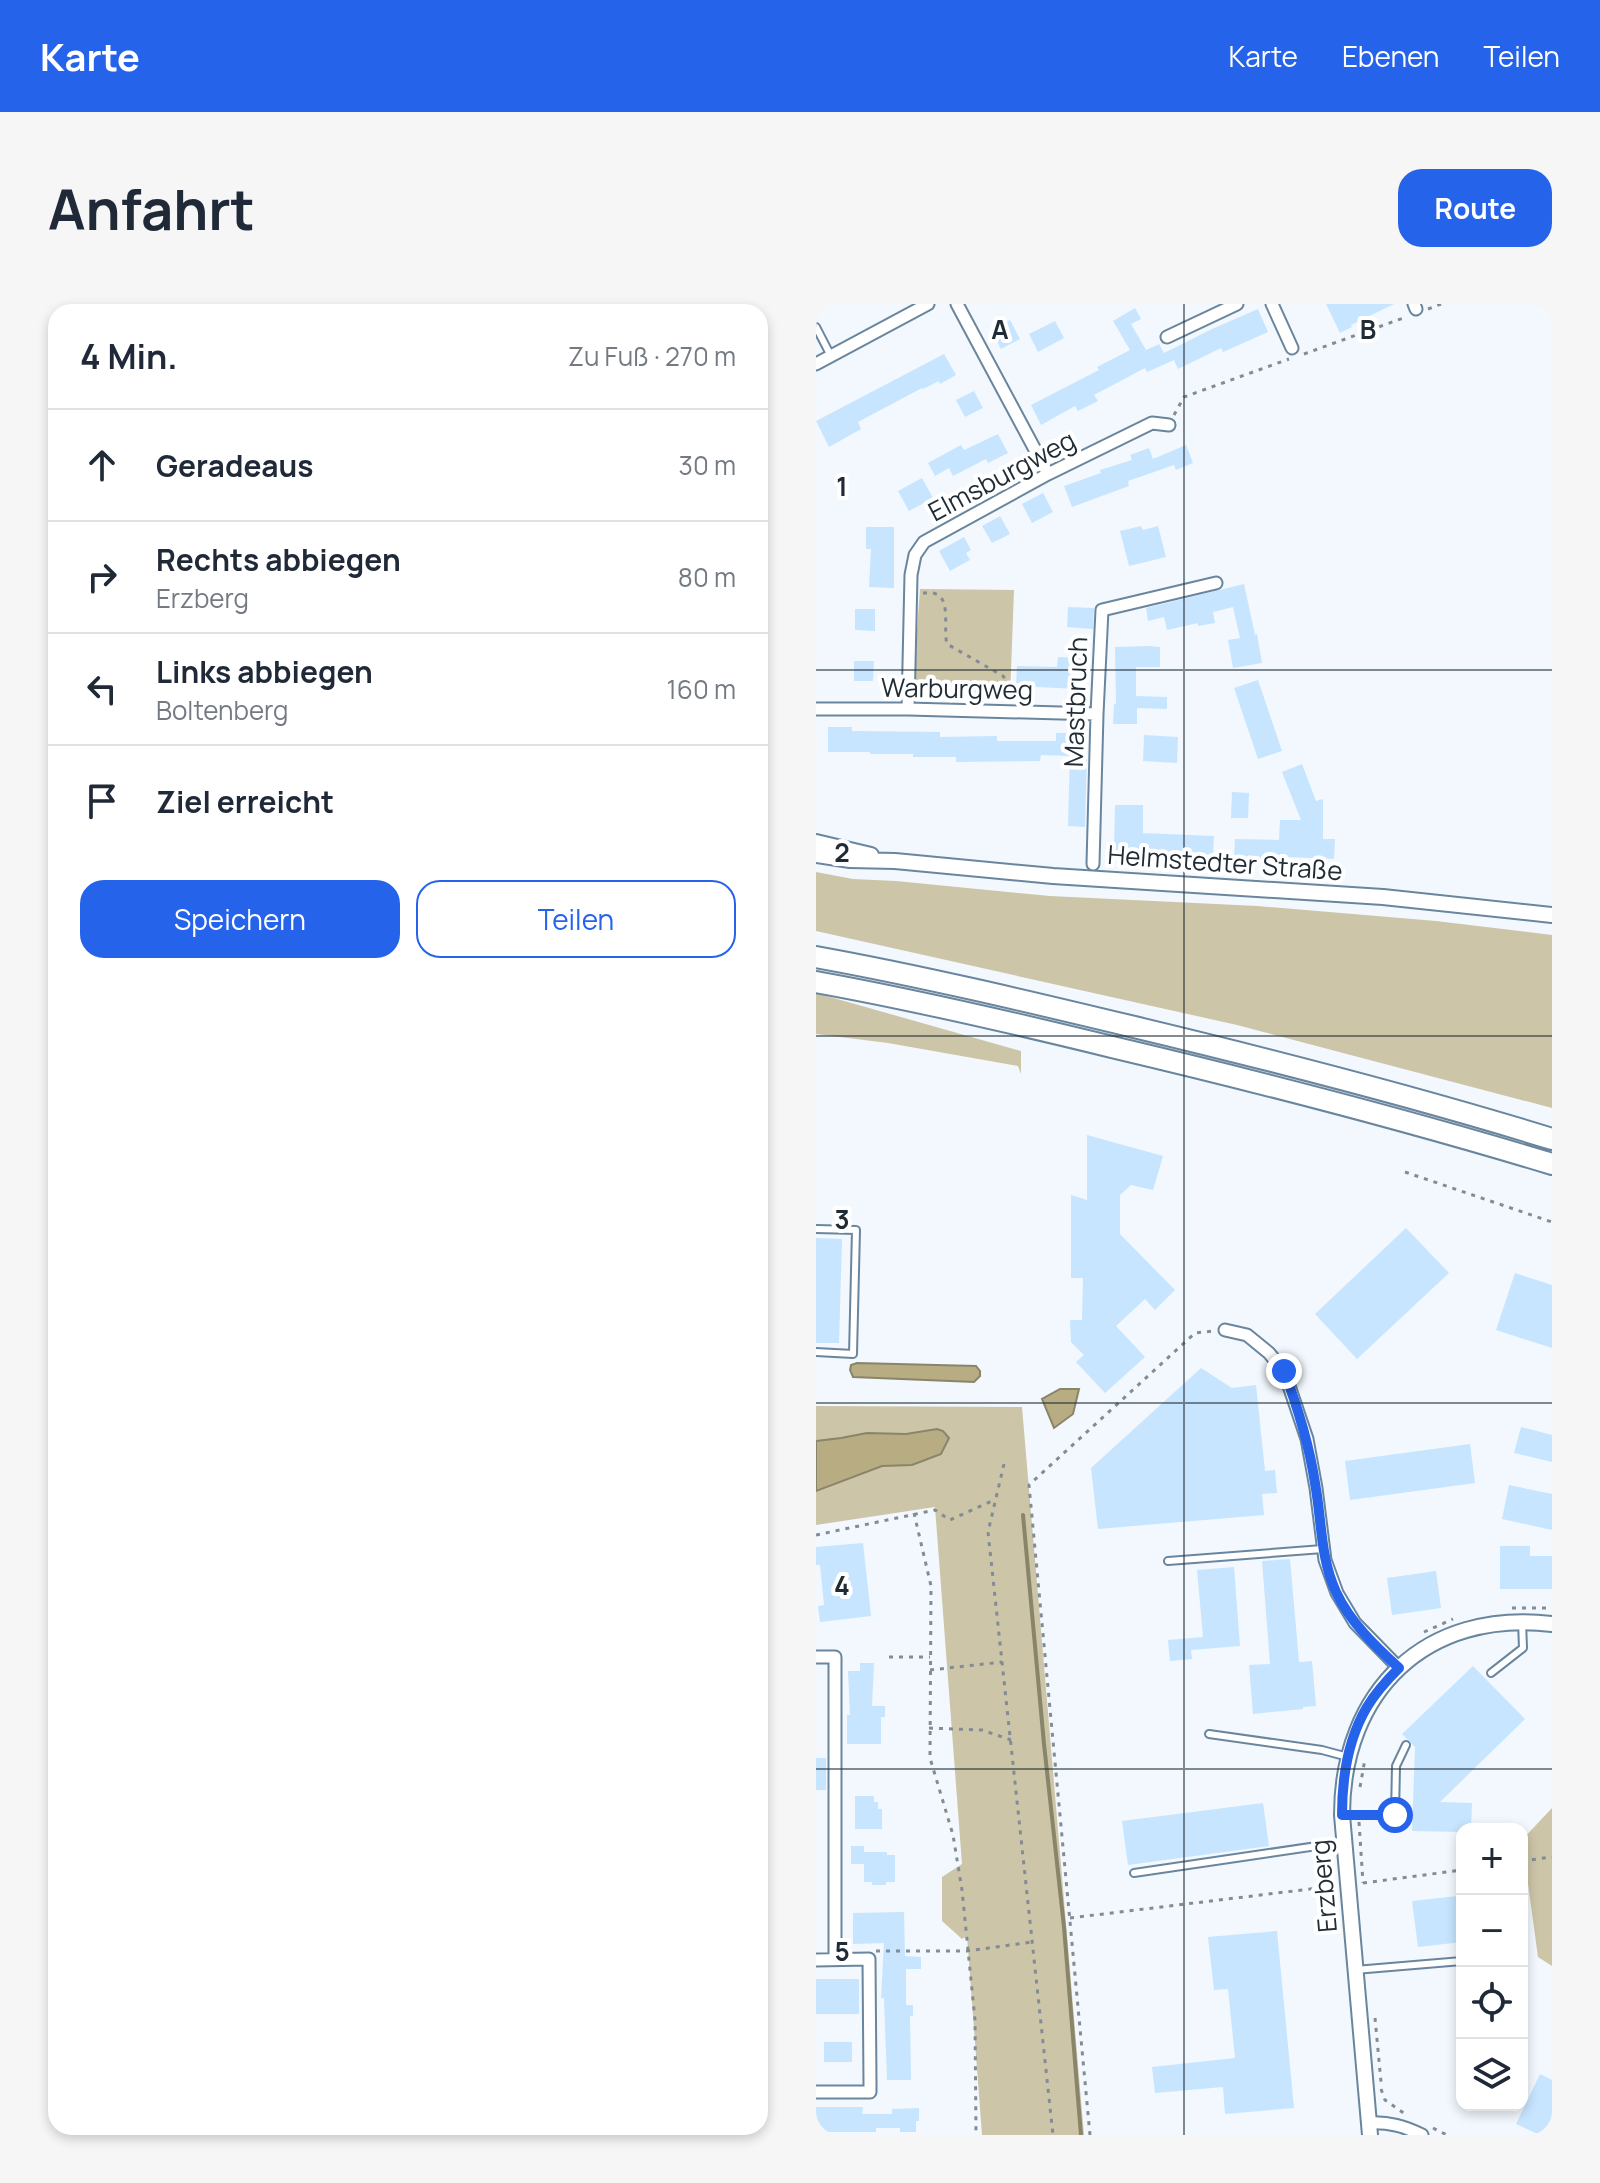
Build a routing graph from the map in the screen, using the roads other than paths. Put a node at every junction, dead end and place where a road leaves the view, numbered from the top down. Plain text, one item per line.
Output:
1 (928, 304) edge
2 (957, 304) edge
3 (1237, 304) edge
4 (1272, 304) edge
5 (914, 307) edge
6 (816, 327) edge
7 (1167, 337) dead end
8 (1292, 348) dead end
9 (831, 356) junction
10 (816, 364) edge
11 (1169, 425) road end
12 (1048, 474) junction
13 (1216, 583) dead end
14 (816, 709) edge
15 (908, 709) junction
16 (1097, 714) junction
17 (816, 842) edge
18 (816, 855) edge
19 (895, 861) junction
20 (1093, 864) dead end
21 (1552, 915) edge
22 (816, 957) edge
23 (816, 982) edge
24 (1552, 1139) edge
25 (1552, 1164) edge
26 (816, 1229) edge
27 (1225, 1330) road end
28 (816, 1352) edge
29 (1323, 1549) junction
30 (1168, 1561) dead end
31 (1522, 1622) junction
32 (1552, 1624) edge
33 (816, 1657) edge
34 (1399, 1668) junction
35 (1491, 1673) dead end
36 (1209, 1734) dead end
37 (1406, 1745) dead end
38 (1348, 1757) junction
39 (1342, 1815) junction
40 (1344, 1842) junction
41 (1134, 1873) dead end
42 (835, 1959) junction
43 (816, 1960) edge
44 (1456, 1962) edge
45 (1355, 1970) junction
46 (816, 2092) edge
47 (1370, 2129) edge
48 (1426, 2131) edge

1 - 5 street
2 - 12 street
3 - 7 street
4 - 8 street
5 - 9 street
6 - 9 lane
9 - 10 street
11 - 12 street, Elmsburgweg
12 - 15 street, Elmsburgweg
13 - 16 street, Mastbruch
14 - 15 street, Warburgweg
15 - 16 street, Warburgweg
16 - 20 street, Mastbruch
17 - 19 street, Helmstedter Straße
18 - 19 street, Helmstedter Straße
19 - 21 street, Helmstedter Straße
22 - 24 highway
23 - 25 highway
26 - 28 lane
27 - 29 street
29 - 30 lane
29 - 34 street
31 - 32 street, Erzberg
31 - 34 street, Erzberg
31 - 35 lane
33 - 42 street
34 - 38 street, Erzberg
36 - 38 lane
37 - 39 lane
38 - 39 street, Erzberg
39 - 40 street, Erzberg
40 - 41 lane
40 - 45 street, Erzberg
42 - 43 street
42 - 46 street
44 - 45 lane
45 - 47 street, Erzberg
47 - 48 street

